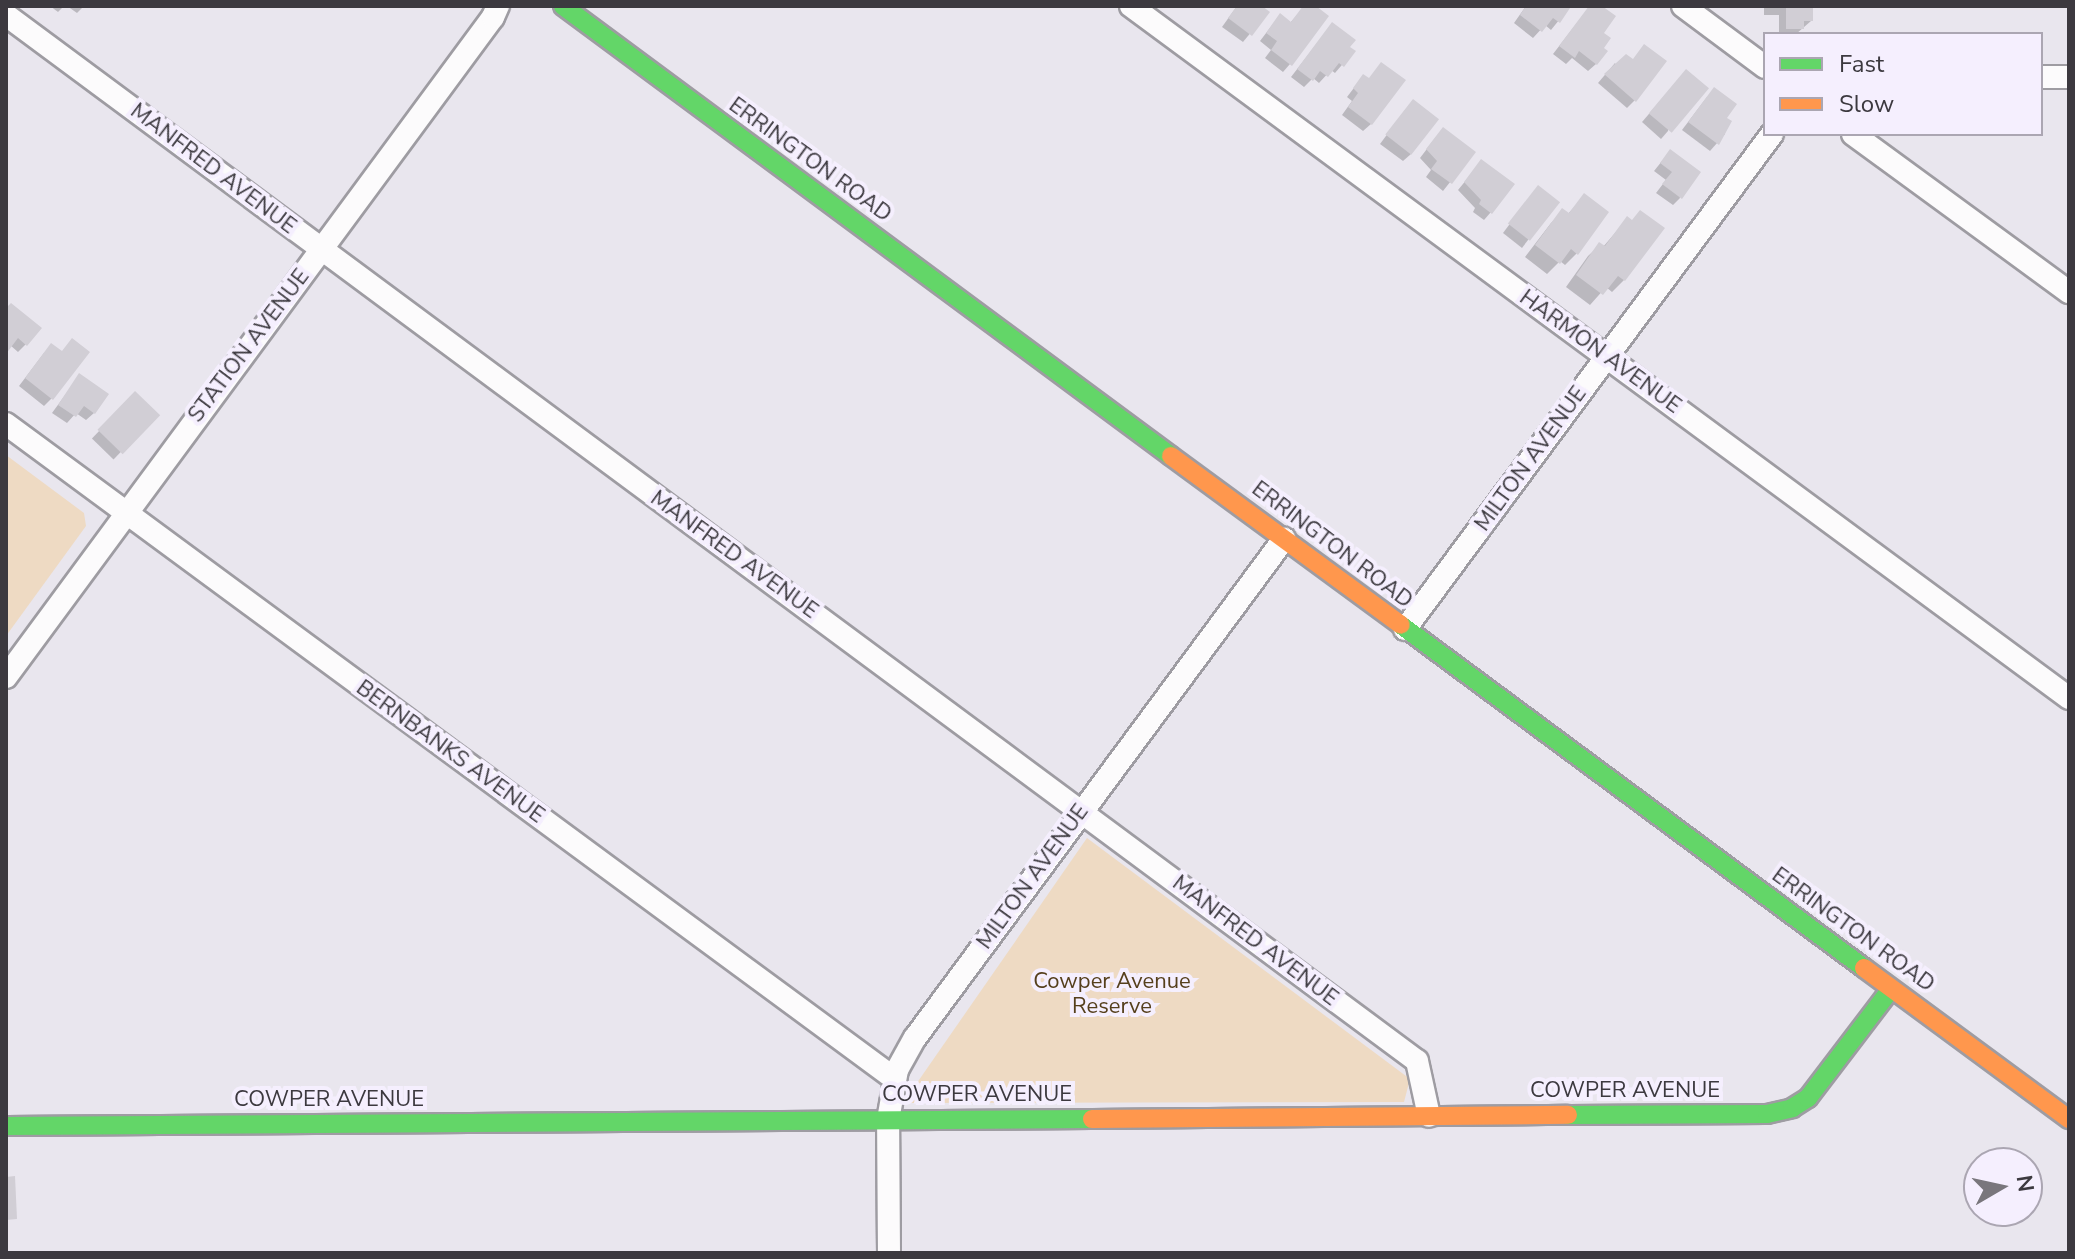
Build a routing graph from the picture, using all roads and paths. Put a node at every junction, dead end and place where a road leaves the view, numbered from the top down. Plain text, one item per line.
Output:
1 (1131, 6) edge
2 (1683, 6) edge
3 (562, 7) edge
4 (500, 10) edge
5 (6, 15) edge
6 (1763, 66) edge
7 (2043, 77) edge
8 (2069, 77) edge
9 (1771, 136) edge
10 (1856, 136) edge
11 (321, 250) junction
12 (2069, 292) edge
13 (1607, 357) junction
14 (6, 424) edge
15 (124, 513) junction
16 (1284, 539) junction
17 (1405, 629) junction
18 (6, 677) edge
19 (2069, 698) edge
20 (1081, 812) junction
21 (1891, 989) junction
22 (895, 1079) junction
23 (1429, 1116) junction
24 (2069, 1119) edge
25 (888, 1120) junction
26 (6, 1126) edge
27 (889, 1253) edge

1 - 13 street, HARMON AVENUE
2 - 6 street
3 - 16 street, ERRINGTON ROAD
4 - 11 street, STATION AVENUE
5 - 11 street, MANFRED AVENUE
7 - 8 street
9 - 13 street, MILTON AVENUE
10 - 12 street
11 - 15 street, STATION AVENUE
11 - 20 street, MANFRED AVENUE
13 - 17 street, MILTON AVENUE
13 - 19 street, HARMON AVENUE
14 - 15 street, BERNBANKS AVENUE
15 - 18 street, STATION AVENUE
15 - 22 street, BERNBANKS AVENUE
16 - 17 street, ERRINGTON ROAD
16 - 20 street, MILTON AVENUE
17 - 21 street, ERRINGTON ROAD
20 - 22 street, MILTON AVENUE
20 - 23 street, MANFRED AVENUE
21 - 23 street, COWPER AVENUE
21 - 24 street, ERRINGTON ROAD
22 - 25 street, MILTON AVENUE
23 - 25 street, COWPER AVENUE
25 - 26 street, COWPER AVENUE
25 - 27 street, MILTON AVENUE

